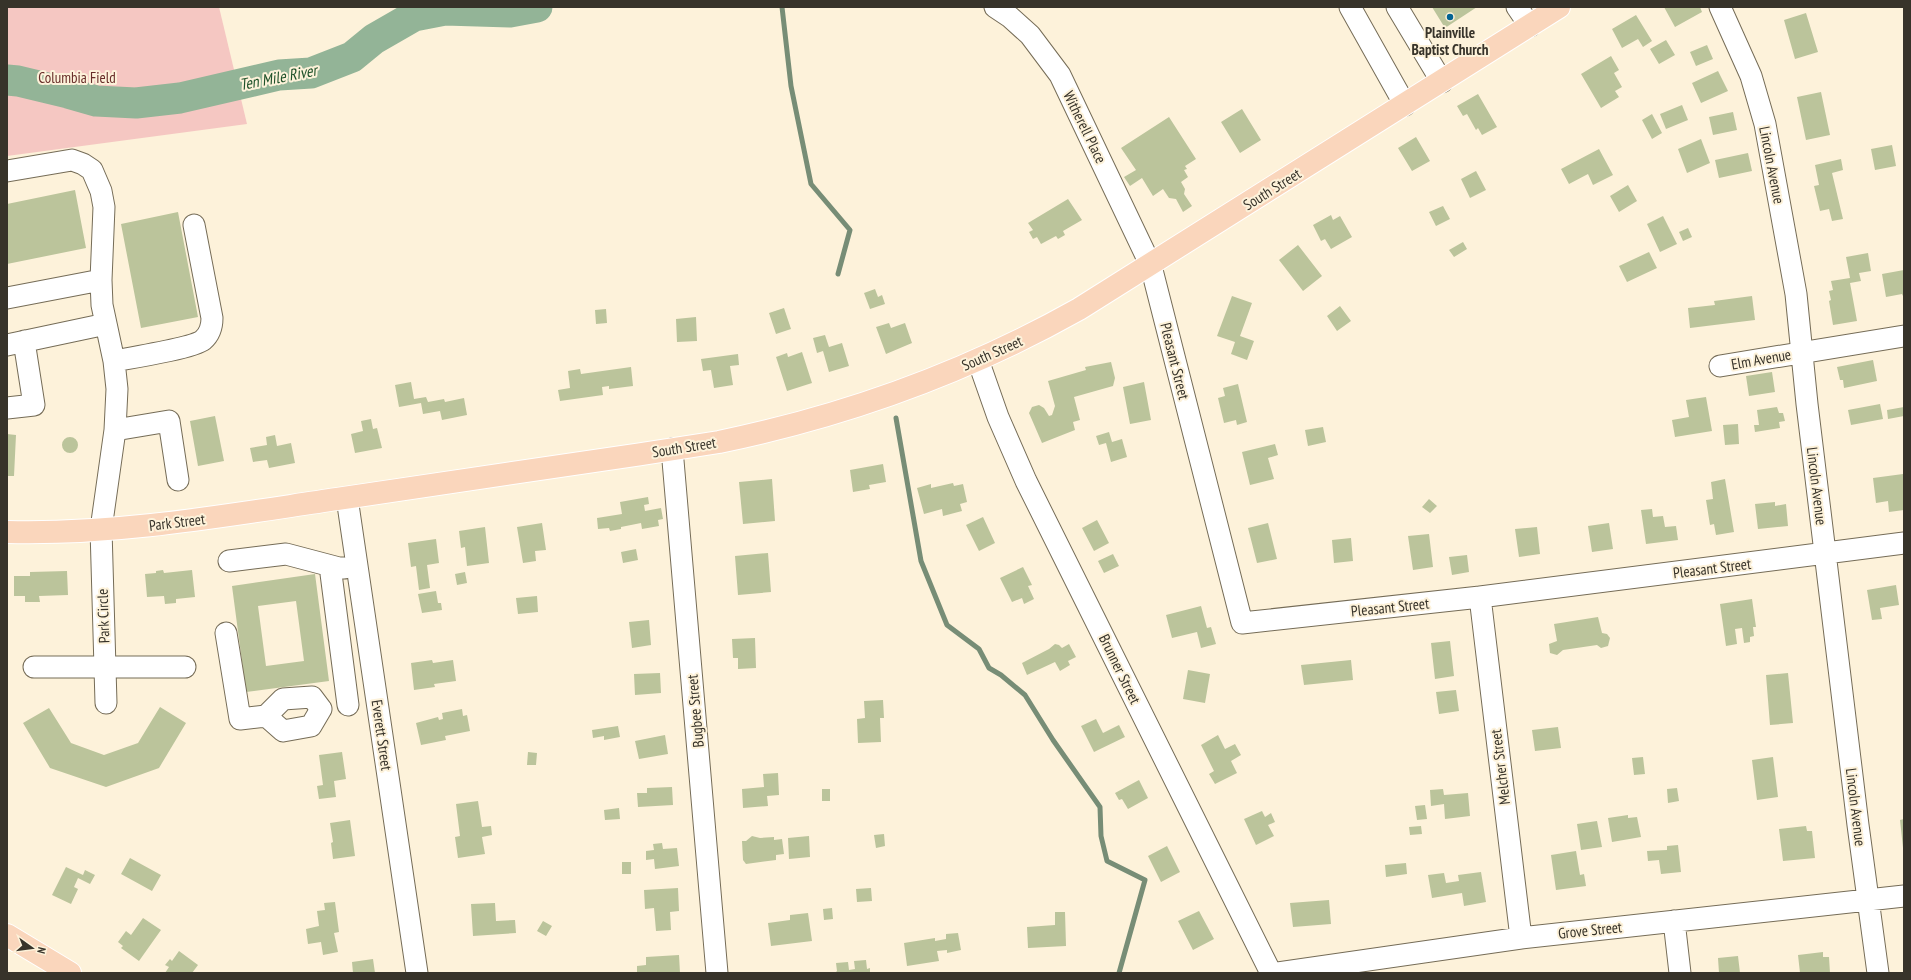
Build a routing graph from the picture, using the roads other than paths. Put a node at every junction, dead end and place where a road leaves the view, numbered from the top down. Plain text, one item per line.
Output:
1 (995, 7) edge
2 (1350, 7) edge
3 (1397, 7) edge
4 (1517, 7) edge
5 (1560, 7) edge
6 (1720, 7) edge
7 (1530, 26) junction
8 (1442, 82) junction
9 (1405, 105) junction
10 (7, 171) edge
11 (194, 225) dead end
12 (1151, 266) junction
13 (101, 280) junction
14 (7, 298) edge
15 (106, 324) junction
16 (1904, 336) edge
17 (16, 343) edge
18 (1802, 352) junction
19 (978, 360) junction
20 (114, 361) junction
21 (1720, 366) dead end
22 (7, 408) edge
23 (115, 430) junction
24 (672, 449) junction
25 (178, 480) dead end
26 (347, 498) junction
27 (101, 529) junction
28 (7, 532) edge
29 (1904, 543) edge
30 (1825, 554) junction
31 (229, 561) dead end
32 (330, 566) junction
33 (357, 566) junction
34 (1480, 597) junction
35 (226, 633) dead end
36 (34, 667) dead end
37 (105, 667) junction
38 (185, 667) dead end
39 (376, 698) junction
40 (106, 703) dead end
41 (348, 705) junction
42 (321, 709) junction
43 (266, 716) junction
44 (1904, 896) edge
45 (1869, 900) junction
46 (1674, 921) junction
47 (7, 935) edge
48 (1521, 938) junction
49 (70, 973) edge
50 (417, 973) edge
51 (717, 973) edge
52 (1271, 973) edge
53 (1278, 973) edge
54 (1680, 973) edge
55 (1878, 973) edge

1 - 12 street, Witherell Place
2 - 9 street
3 - 8 street
4 - 7 street
5 - 7 main road, South Street
6 - 18 street, Lincoln Avenue
7 - 8 main road, South Street
8 - 9 main road, South Street
9 - 12 main road, South Street
10 - 13 street, Park Circle
11 - 20 street
12 - 19 main road, South Street
12 - 34 street, Pleasant Street
13 - 14 street
13 - 15 street, Park Circle
15 - 17 street
15 - 20 street, Park Circle
16 - 18 street, Elm Avenue
17 - 22 street
18 - 21 street, Elm Avenue
18 - 30 street, Lincoln Avenue
19 - 24 main road, South Street
19 - 52 street, Brunner Street
20 - 23 street, Park Circle
23 - 25 street
23 - 27 street, Park Circle
24 - 26 main road, South Street
24 - 51 street, Bugbee Street
26 - 27 main road, Park Street
26 - 33 street, Everett Street
27 - 28 main road, Park Street
27 - 37 street, Park Circle
29 - 30 street, Pleasant Street
30 - 34 street, Pleasant Street
30 - 45 street, Lincoln Avenue
31 - 32 street
32 - 33 street
32 - 41 street
33 - 39 street, Everett Street
34 - 48 street, Melcher Street
35 - 43 street
36 - 37 street
37 - 38 street
37 - 40 street, Park Circle
39 - 41 street
39 - 50 street, Everett Street
41 - 42 street
42 - 43 street
42 - 43 street
44 - 45 street, Grove Street
45 - 46 street, Grove Street
45 - 55 street, Lincoln Avenue
46 - 48 street, Grove Street
46 - 54 street
47 - 49 main road
48 - 53 street, Grove Street

